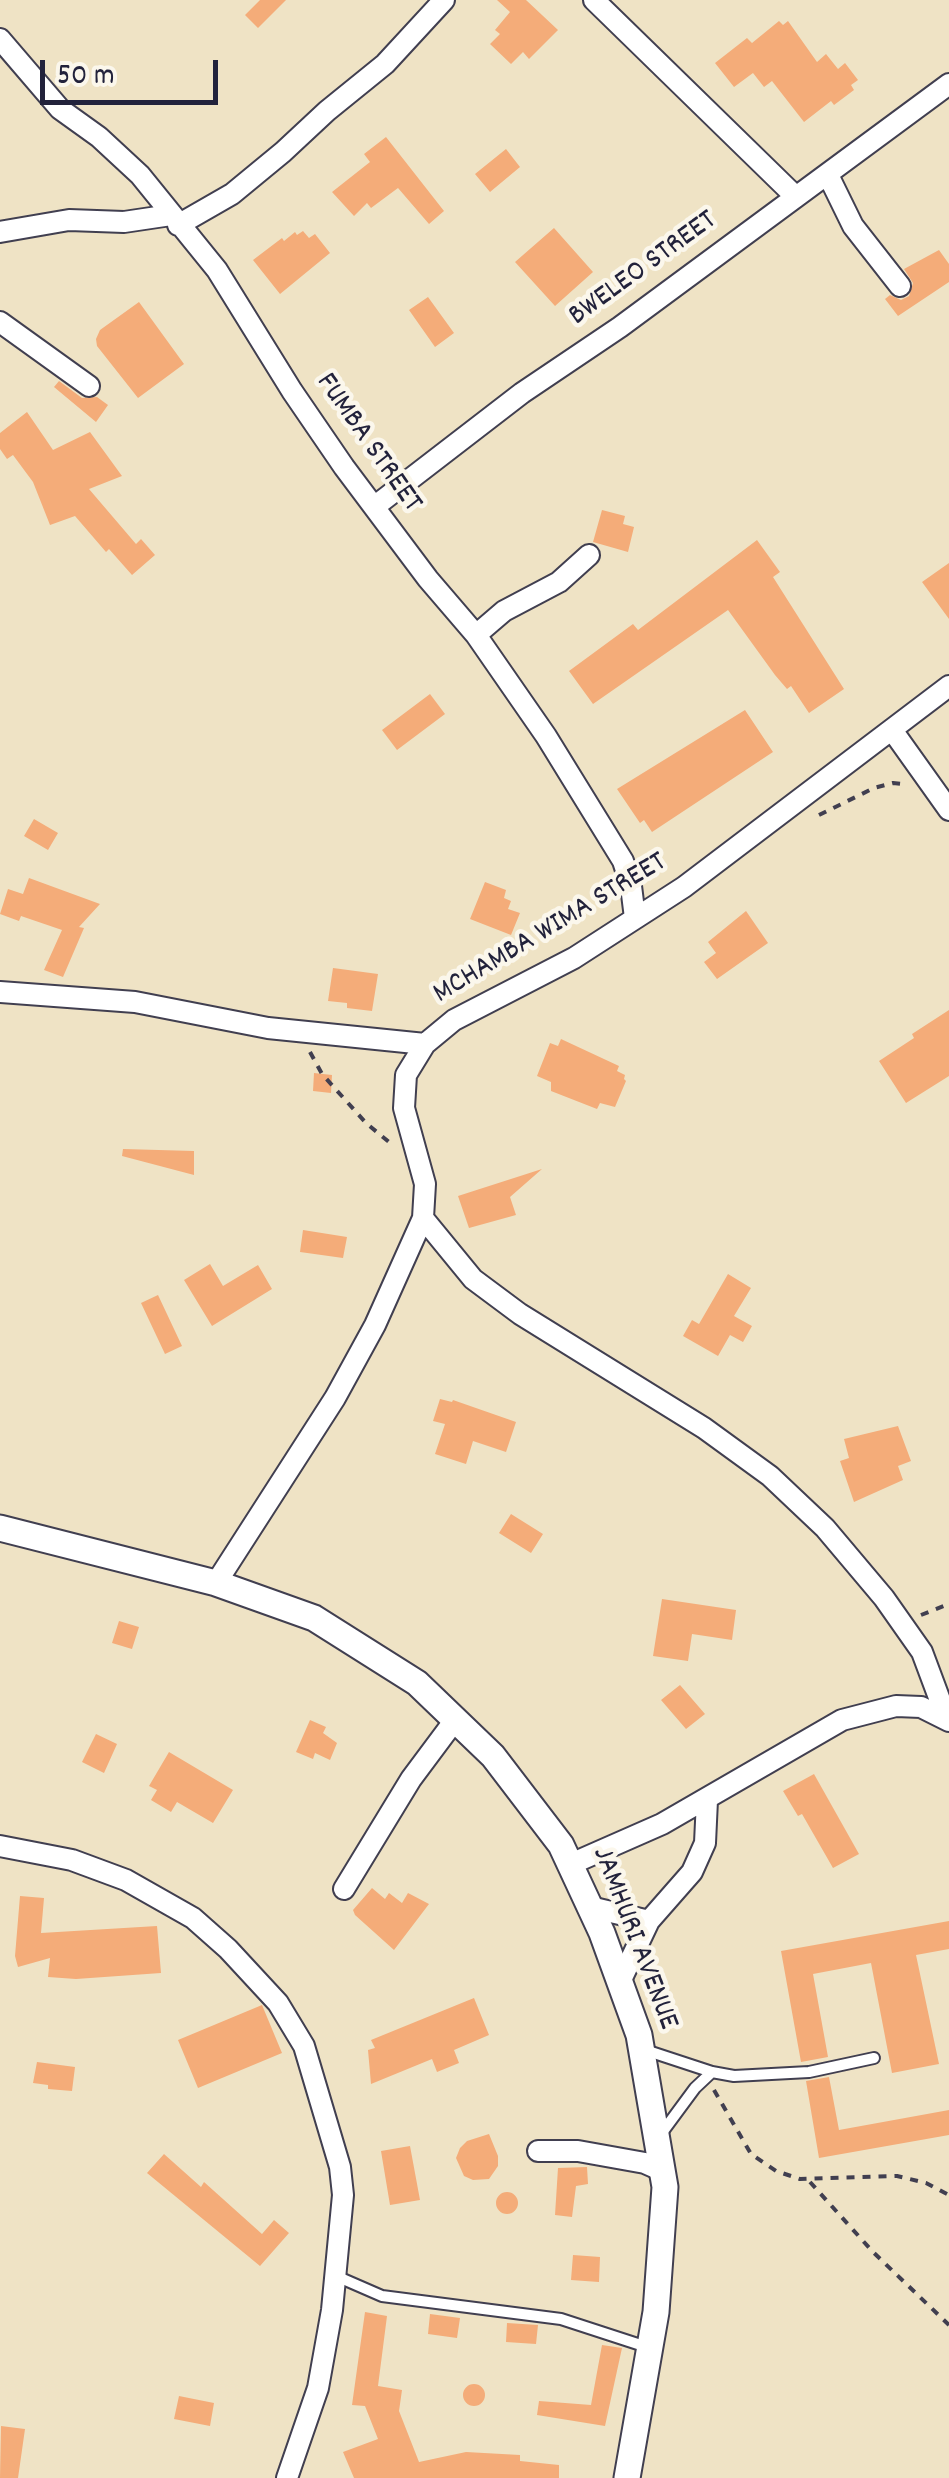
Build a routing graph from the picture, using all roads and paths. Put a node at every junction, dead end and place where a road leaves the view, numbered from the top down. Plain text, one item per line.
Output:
1 (444, 0) edge
2 (594, 0) edge
3 (0, 39) edge
4 (949, 84) edge
5 (828, 175) junction
6 (796, 196) junction
7 (174, 220) junction
8 (0, 232) edge
9 (900, 286) dead end
10 (0, 322) edge
11 (89, 386) dead end
12 (374, 507) junction
13 (590, 555) dead end
14 (476, 636) junction
15 (949, 686) edge
16 (892, 730) junction
17 (931, 784) junction
18 (949, 810) edge
19 (812, 818) dead end
20 (635, 918) junction
21 (0, 992) edge
22 (298, 1031) junction
23 (425, 1044) junction
24 (421, 1164) junction
25 (423, 1218) junction
26 (0, 1528) edge
27 (216, 1583) junction
28 (949, 1604) edge
29 (900, 1622) junction
30 (455, 1720) junction
31 (948, 1720) edge
32 (707, 1800) junction
33 (0, 1846) edge
34 (571, 1864) junction
35 (344, 1889) dead end
36 (590, 1908) junction
37 (649, 1921) junction
38 (620, 1982) junction
39 (642, 2048) junction
40 (874, 2058) dead end
41 (709, 2075) junction
42 (658, 2140) junction
43 (538, 2151) dead end
44 (663, 2171) junction
45 (808, 2180) junction
46 (949, 2195) edge
47 (336, 2276) junction
48 (949, 2326) edge
49 (650, 2348) junction
50 (287, 2478) edge
51 (628, 2478) edge

1 - 7 street
2 - 6 street
3 - 7 street, FUMBA STREET
4 - 5 street, BWELEO STREET
5 - 6 street, BWELEO STREET
5 - 9 street
6 - 12 street, BWELEO STREET
7 - 8 street
7 - 12 street, FUMBA STREET
10 - 11 street
12 - 14 street, FUMBA STREET
13 - 14 street
14 - 20 street, FUMBA STREET
15 - 16 street, MCHAMBA WIMA STREET
16 - 17 street
16 - 20 street, MCHAMBA WIMA STREET
17 - 18 street
17 - 19 path
20 - 23 street, MCHAMBA WIMA STREET
21 - 22 street
22 - 23 street
22 - 24 path
23 - 24 street, MCHAMBA WIMA STREET
24 - 25 street, MCHAMBA WIMA STREET
25 - 27 street, MCHAMBA WIMA STREET
25 - 29 street
26 - 27 street, JAMHURI AVENUE
27 - 30 street, JAMHURI AVENUE
28 - 29 path
29 - 31 street
30 - 34 street, JAMHURI AVENUE
30 - 35 street
31 - 32 street
32 - 34 street
32 - 37 street
33 - 47 street
34 - 36 street, JAMHURI AVENUE
36 - 37 street
36 - 38 street, JAMHURI AVENUE
37 - 38 street
38 - 39 street, JAMHURI AVENUE
39 - 41 lane
39 - 42 street, JAMHURI AVENUE
40 - 41 lane
41 - 42 lane
41 - 45 path
42 - 44 street, JAMHURI AVENUE
43 - 44 street
44 - 49 street, JAMHURI AVENUE
45 - 46 path
45 - 48 path
47 - 49 lane
47 - 50 street
49 - 51 street, JAMHURI AVENUE

